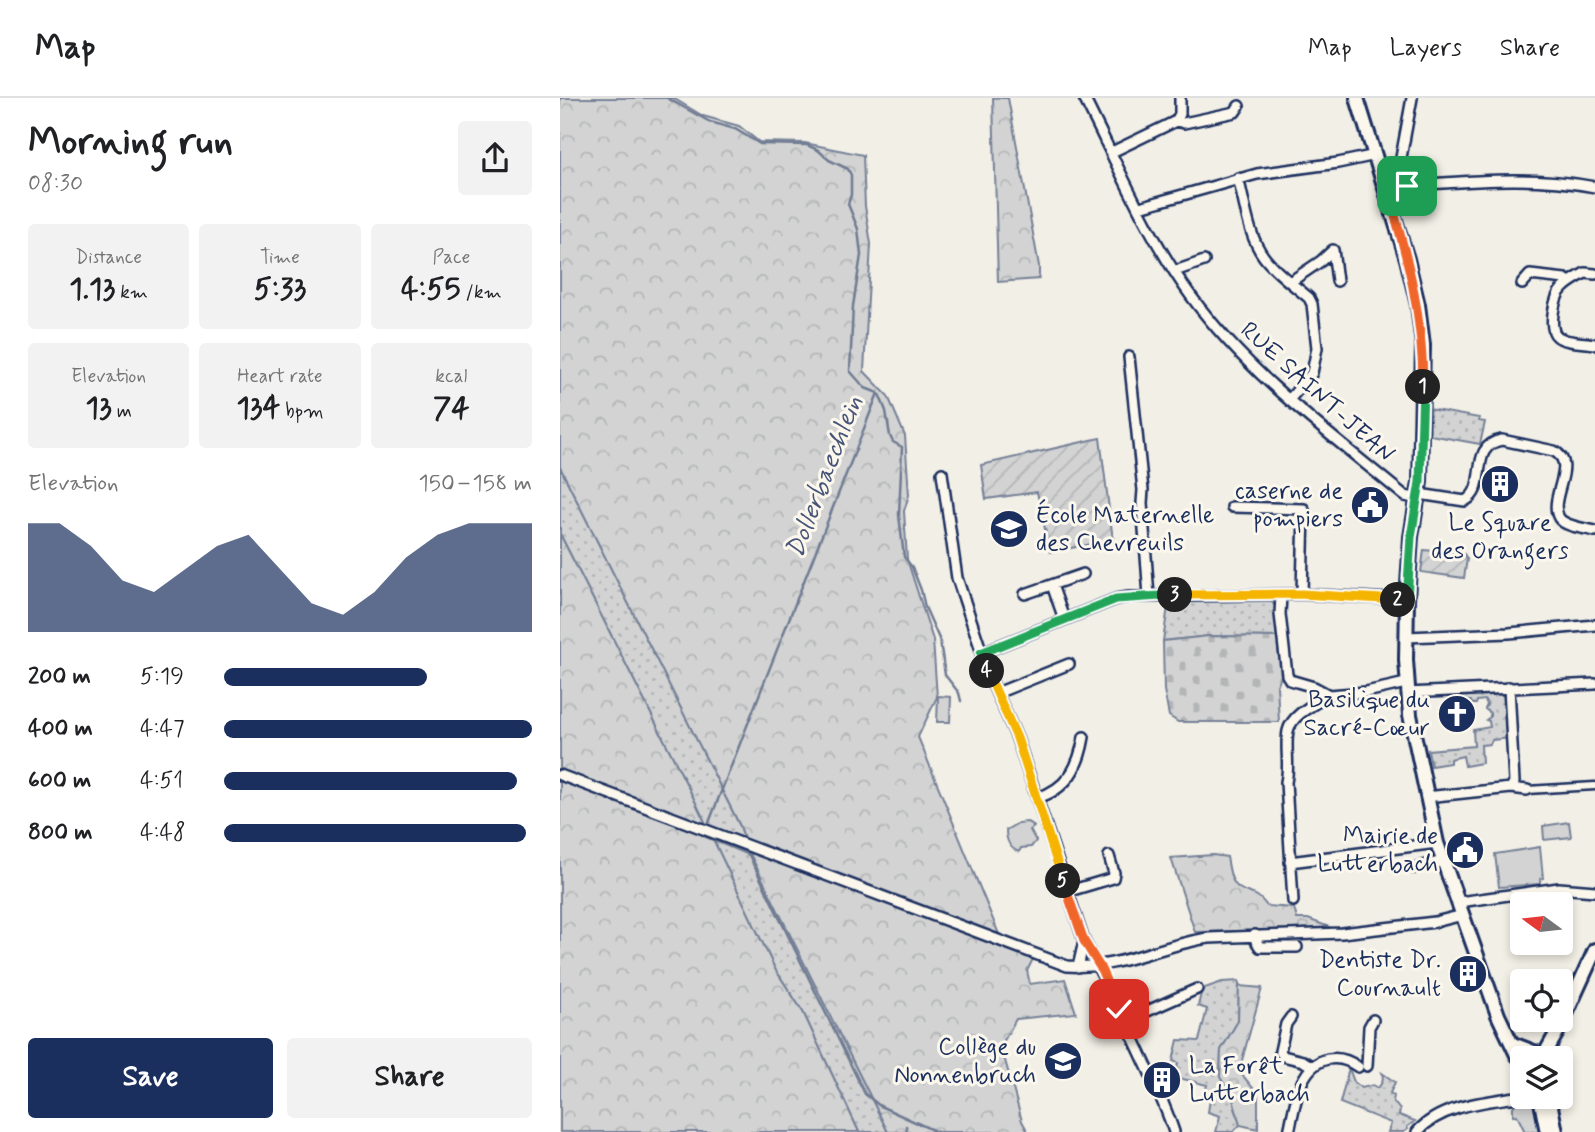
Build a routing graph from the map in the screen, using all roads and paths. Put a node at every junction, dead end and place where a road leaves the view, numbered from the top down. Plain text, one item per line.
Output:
1 (1084, 98) edge
2 (1180, 98) edge
3 (1357, 98) edge
4 (1412, 98) edge
5 (1239, 106) dead end
6 (1176, 121) junction
7 (1112, 152) junction
8 (1376, 155) junction
9 (1238, 178) junction
10 (1595, 187) edge
11 (1392, 188) junction
12 (1140, 207) junction
13 (1205, 261) dead end
14 (1321, 261) junction
15 (1335, 268) junction
16 (1175, 271) junction
17 (1595, 274) edge
18 (1337, 281) dead end
19 (1290, 282) junction
20 (1570, 282) junction
21 (1522, 284) dead end
22 (1595, 344) edge
23 (1129, 357) dead end
24 (1289, 400) junction
25 (942, 473) dead end
26 (1418, 497) junction
27 (1232, 507) dead end
28 (1595, 531) edge
29 (1083, 574) dead end
30 (1052, 585) junction
31 (1025, 593) dead end
32 (1302, 594) junction
33 (1281, 595) junction
34 (1149, 596) junction
35 (1407, 600) junction
36 (1064, 619) junction
37 (1595, 625) edge
38 (1406, 637) junction
39 (981, 653) junction
40 (1069, 664) dead end
41 (1595, 684) edge
42 (1509, 687) junction
43 (1407, 688) junction
44 (997, 693) junction
45 (1329, 695) junction
46 (1084, 737) dead end
47 (560, 775) edge
48 (1595, 786) edge
49 (1511, 788) junction
50 (1527, 790) joint
51 (1426, 797) junction
52 (1037, 798) junction
53 (1437, 843) junction
54 (1109, 856) dead end
55 (1443, 861) junction
56 (1290, 862) junction
57 (1414, 867) dead end
58 (1595, 891) edge
59 (1066, 892) junction
60 (1293, 901) dead end
61 (1461, 908) junction
62 (1255, 936) junction
63 (1084, 941) junction
64 (1297, 947) dead end
65 (1595, 950) edge
66 (1078, 967) junction
67 (1100, 967) junction
68 (1197, 989) dead end
69 (1291, 1017) dead end
70 (1373, 1020) dead end
71 (1125, 1021) junction
72 (1513, 1044) joint
73 (1518, 1046) edge
74 (1551, 1046) edge
75 (1311, 1066) junction
76 (1510, 1098) edge
77 (1542, 1109) edge
78 (1551, 1109) edge
79 (1174, 1132) edge
80 (1289, 1132) edge
81 (1417, 1132) edge
82 (1547, 1132) edge
83 (1556, 1132) edge

1 - 7 street, RUE SAINT-JEAN
2 - 6 street
3 - 8 main road
4 - 11 street
5 - 6 street
6 - 7 street
7 - 12 street, RUE SAINT-JEAN
8 - 9 street
8 - 11 main road
9 - 12 street
9 - 19 street
10 - 11 street
11 - 26 main road
12 - 16 street, RUE SAINT-JEAN
13 - 16 street
14 - 15 street
14 - 15 street
14 - 19 street
15 - 18 street
16 - 24 street, RUE SAINT-JEAN
17 - 20 street
19 - 24 street
20 - 21 street
20 - 22 street
23 - 34 street
24 - 26 street, RUE SAINT-JEAN
25 - 39 street
26 - 28 street
26 - 35 main road
27 - 32 street
29 - 30 street
30 - 31 street
30 - 36 street
32 - 33 street
32 - 35 street
33 - 34 street
33 - 45 street
34 - 36 street
35 - 38 main road
36 - 39 street
37 - 38 street
38 - 43 main road
39 - 44 street
40 - 44 street
41 - 42 street
42 - 43 street
42 - 49 street
43 - 45 street
43 - 51 main road
44 - 52 street
45 - 56 street
46 - 52 street
47 - 66 street
48 - 50 street
49 - 50 street
49 - 51 street
51 - 53 main road
52 - 59 street
53 - 55 main road
53 - 56 street
54 - 59 street
55 - 57 street
55 - 61 main road
56 - 60 street
58 - 61 street
59 - 63 street
61 - 62 street
61 - 72 main road
62 - 64 street
62 - 67 street
63 - 66 street
63 - 67 street
65 - 74 main road
66 - 67 street
67 - 71 street
68 - 71 street
69 - 75 street
70 - 75 street
71 - 79 street
72 - 73 main road
75 - 80 street
76 - 81 street
77 - 82 main road
78 - 83 main road

